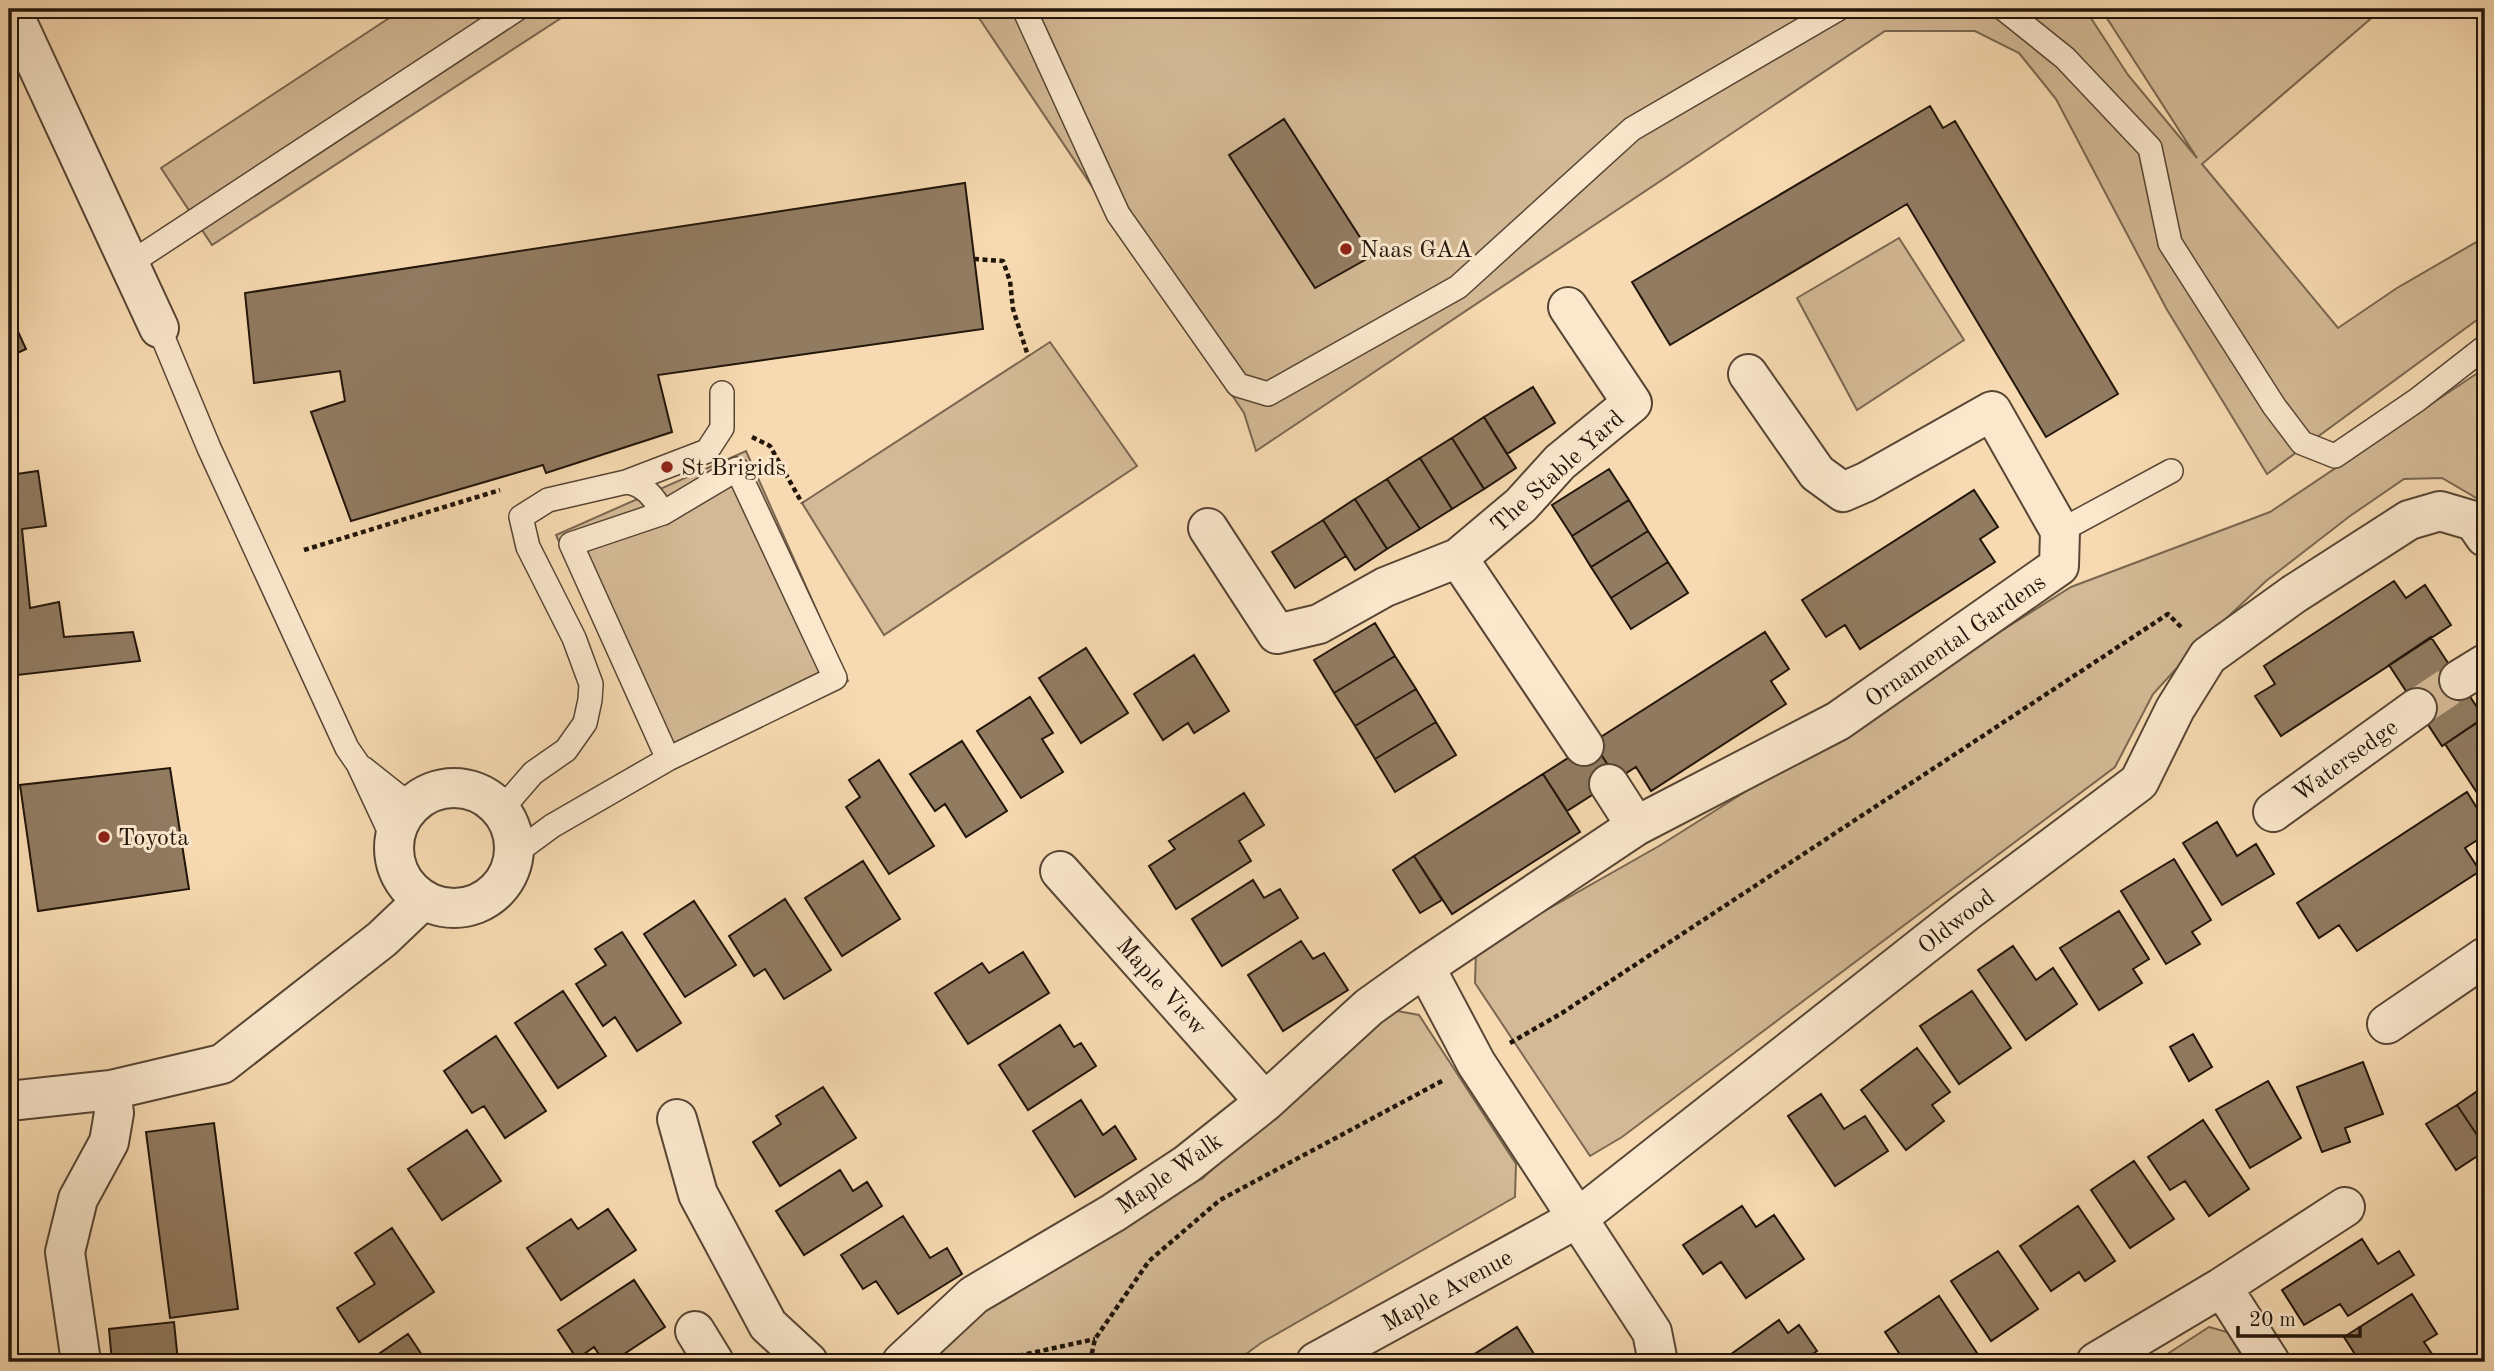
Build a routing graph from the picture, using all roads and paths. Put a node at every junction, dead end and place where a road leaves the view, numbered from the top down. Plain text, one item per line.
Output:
1 (11, 9) edge
2 (517, 9) edge
3 (1024, 9) edge
4 (1838, 9) edge
5 (2004, 9) edge
6 (974, 259) dead end
7 (129, 264) junction
8 (1568, 307) dead end
9 (159, 328) joint
10 (2485, 347) edge
11 (1028, 356) dead end
12 (1748, 374) dead end
13 (722, 393) dead end
14 (2171, 471) dead end
15 (626, 482) junction
16 (663, 513) junction
17 (1208, 528) dead end
18 (2060, 531) junction
19 (2485, 537) edge
20 (1458, 558) junction
21 (2208, 656) junction
22 (2417, 708) tunnel mouth
23 (1584, 746) dead end
24 (668, 759) junction
25 (358, 764) junction
26 (1609, 784) dead end
27 (411, 806) junction
28 (500, 810) junction
29 (2273, 812) dead end
30 (1636, 826) junction
31 (394, 841) junction
32 (514, 854) junction
33 (1060, 871) dead end
34 (423, 900) junction
35 (2485, 957) edge
36 (1425, 967) junction
37 (2387, 1024) dead end
38 (1476, 1063) junction
39 (111, 1090) junction
40 (9, 1101) edge
41 (1265, 1102) junction
42 (677, 1119) dead end
43 (2345, 1207) dead end
44 (1578, 1218) junction
45 (2222, 1287) junction
46 (1096, 1339) junction
47 (81, 1362) edge
48 (808, 1362) edge
49 (902, 1362) edge
50 (1003, 1362) edge
51 (1090, 1362) edge
52 (1316, 1362) edge
53 (1658, 1362) edge
54 (2096, 1362) edge
55 (2270, 1362) edge

1 - 7 street
2 - 7 lane
3 - 4 lane
5 - 10 lane
6 - 11 path
7 - 9 street
8 - 20 street, The Stable Yard
9 - 25 lane
12 - 18 street
13 - 15 lane
14 - 18 lane
15 - 16 lane
15 - 28 lane
16 - 24 lane
16 - 24 lane
17 - 20 street, The Stable Yard
18 - 30 street, Ornamental Gardens
19 - 21 street, Oldwood
20 - 23 street
21 - 38 path
21 - 44 street, Oldwood
22 - 29 street, Watersedge
24 - 32 lane
25 - 27 lane
25 - 31 lane
26 - 30 street
27 - 28 street
27 - 31 street
28 - 32 street
30 - 36 street, Ornamental Gardens
31 - 34 street
32 - 34 street
33 - 41 street, Maple View
34 - 39 street
35 - 37 street
36 - 38 street
36 - 41 street, Maple Walk
38 - 44 street
38 - 46 path
39 - 40 street
39 - 47 street
41 - 49 street, Maple Walk
42 - 48 street
43 - 45 street
44 - 52 street, Maple Avenue
44 - 53 street
45 - 54 street
45 - 55 street
46 - 50 path
46 - 51 path

